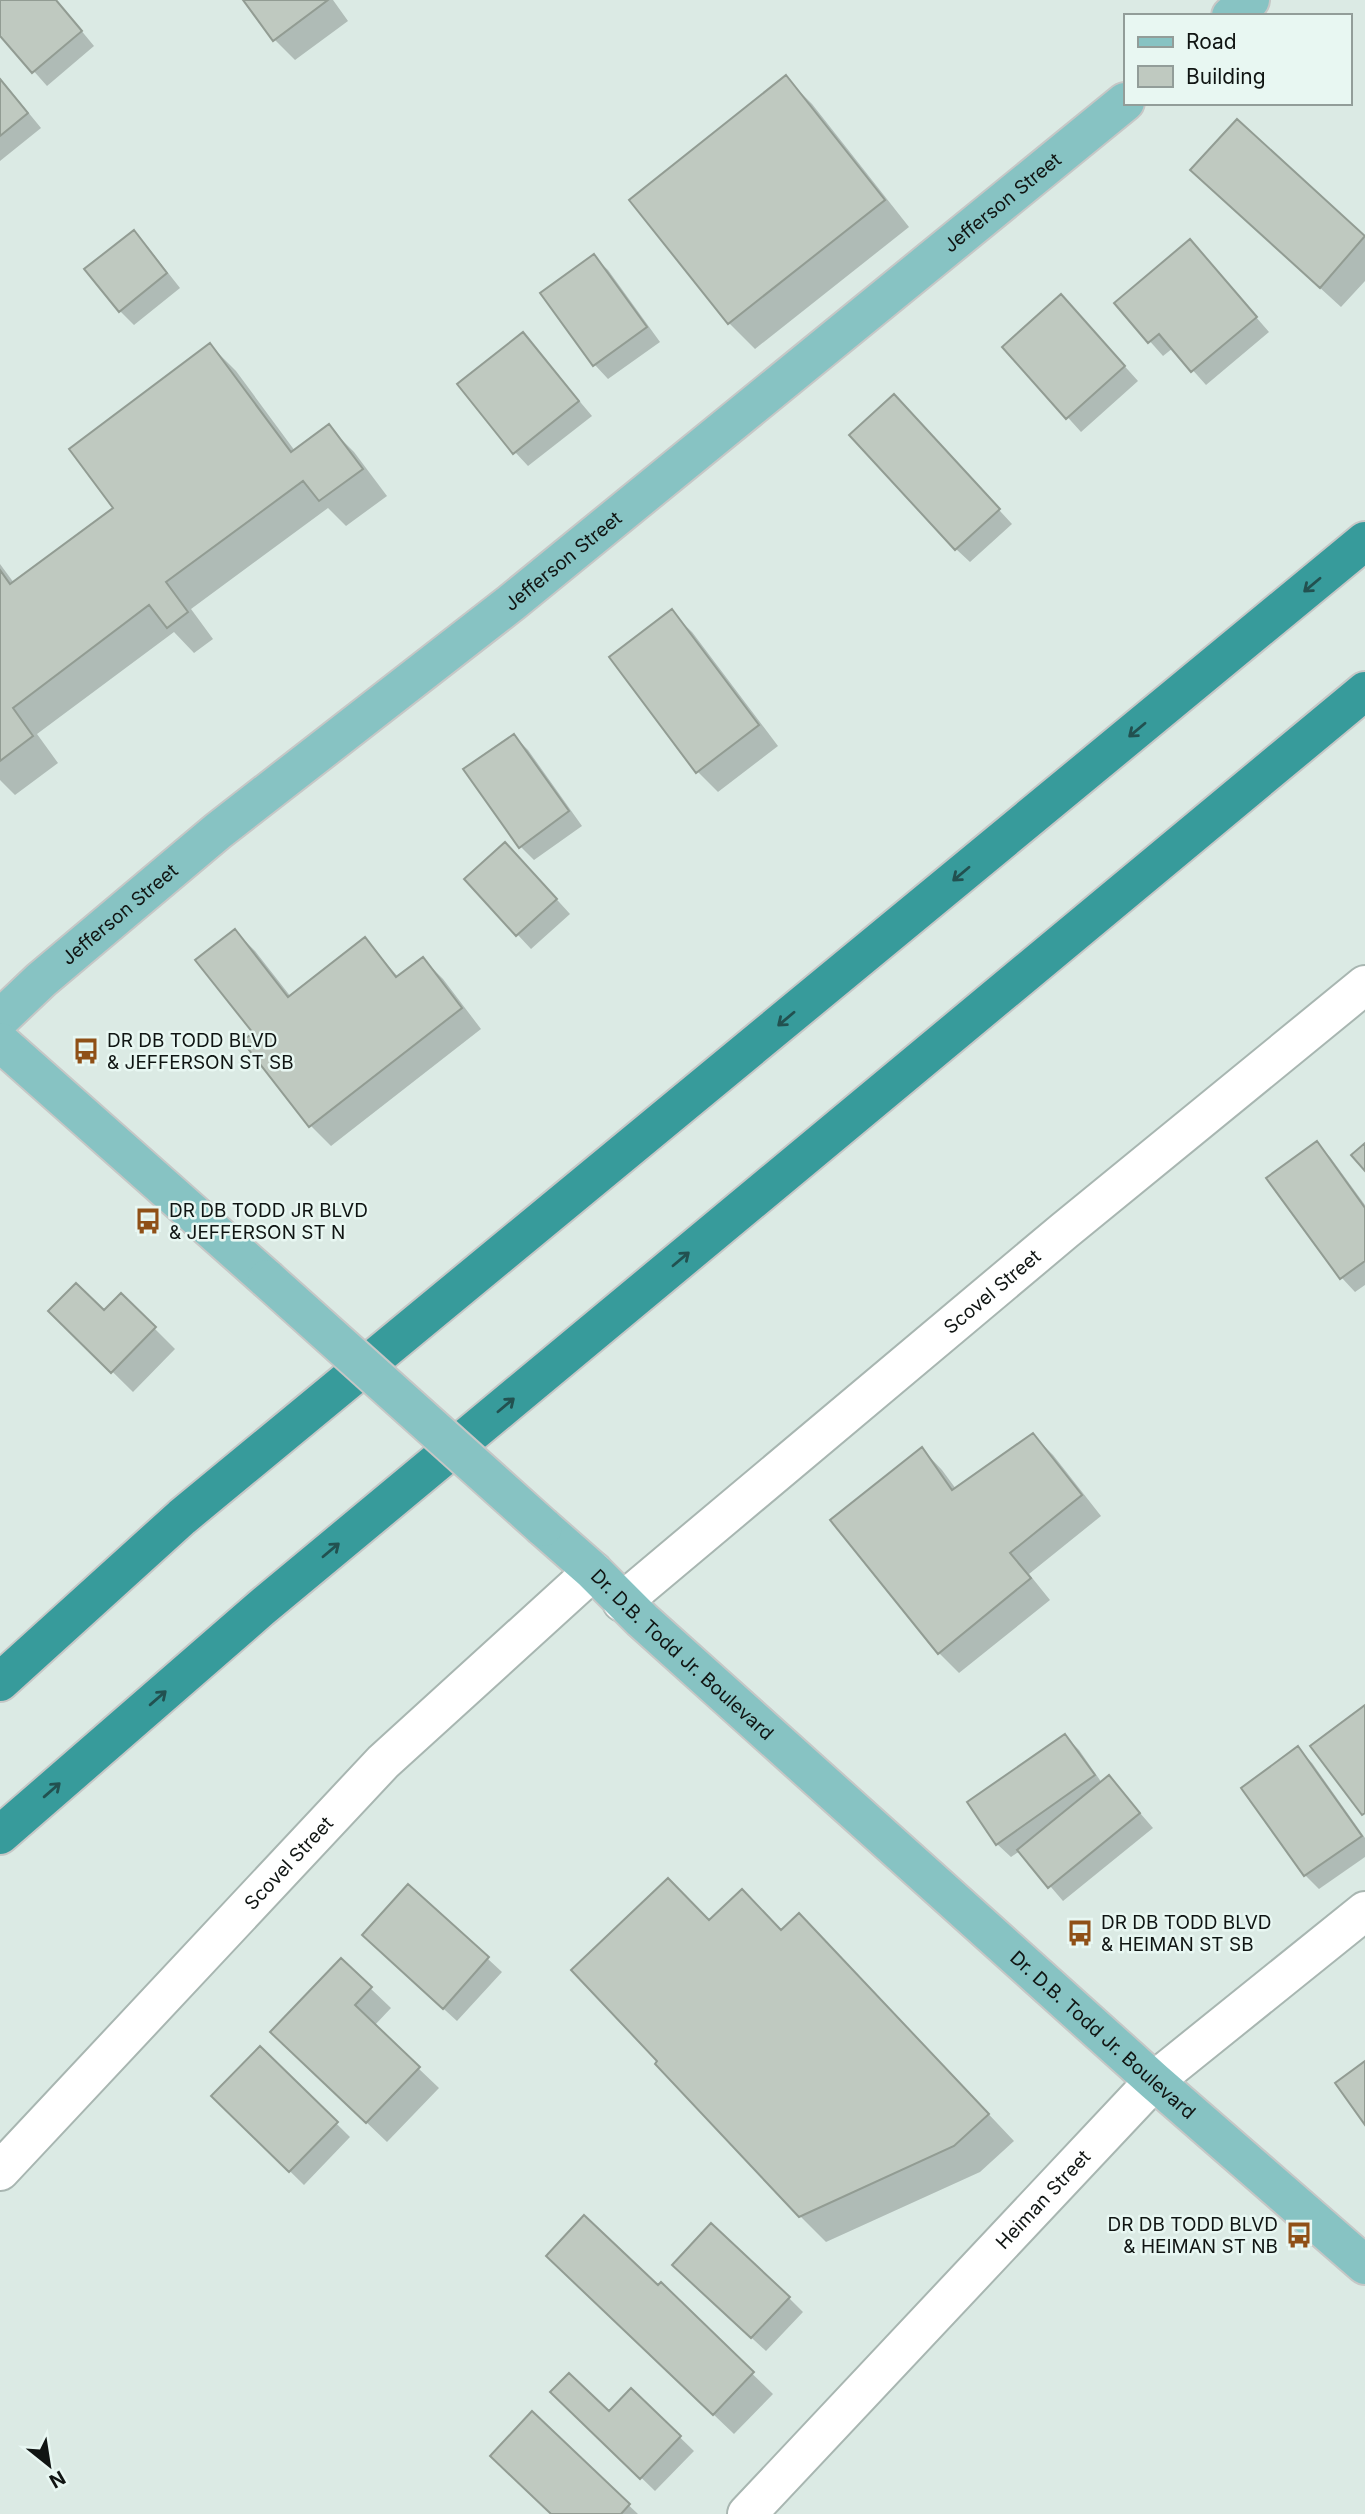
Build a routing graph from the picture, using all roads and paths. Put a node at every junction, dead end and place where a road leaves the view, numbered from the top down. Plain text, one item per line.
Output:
1 (1250, 0) edge
2 (1233, 14) edge
3 (1124, 103) edge
4 (1365, 541) edge
5 (1365, 691) edge
6 (1365, 985) edge
7 (0, 1019) edge
8 (0, 1042) edge
9 (593, 1571) junction
10 (622, 1602) junction
11 (0, 1682) edge
12 (0, 1835) edge
13 (1365, 1911) edge
14 (1154, 2081) junction
15 (0, 2171) edge
16 (1365, 2265) edge
17 (747, 2514) edge

1 - 2 main road
3 - 7 main road, Jefferson Street
4 -> 11 highway
12 -> 5 highway
6 - 10 street, Scovel Street
8 - 9 main road, Dr. D.B. Todd Jr. Boulevard, bridge
9 - 10 main road, Dr. D.B. Todd Jr. Boulevard
9 - 15 street, Scovel Street
10 - 14 main road, Dr. D.B. Todd Jr. Boulevard
13 - 14 street, Heiman Street
14 - 16 main road, Dr. D.B. Todd Jr. Boulevard
14 - 17 street, Heiman Street

